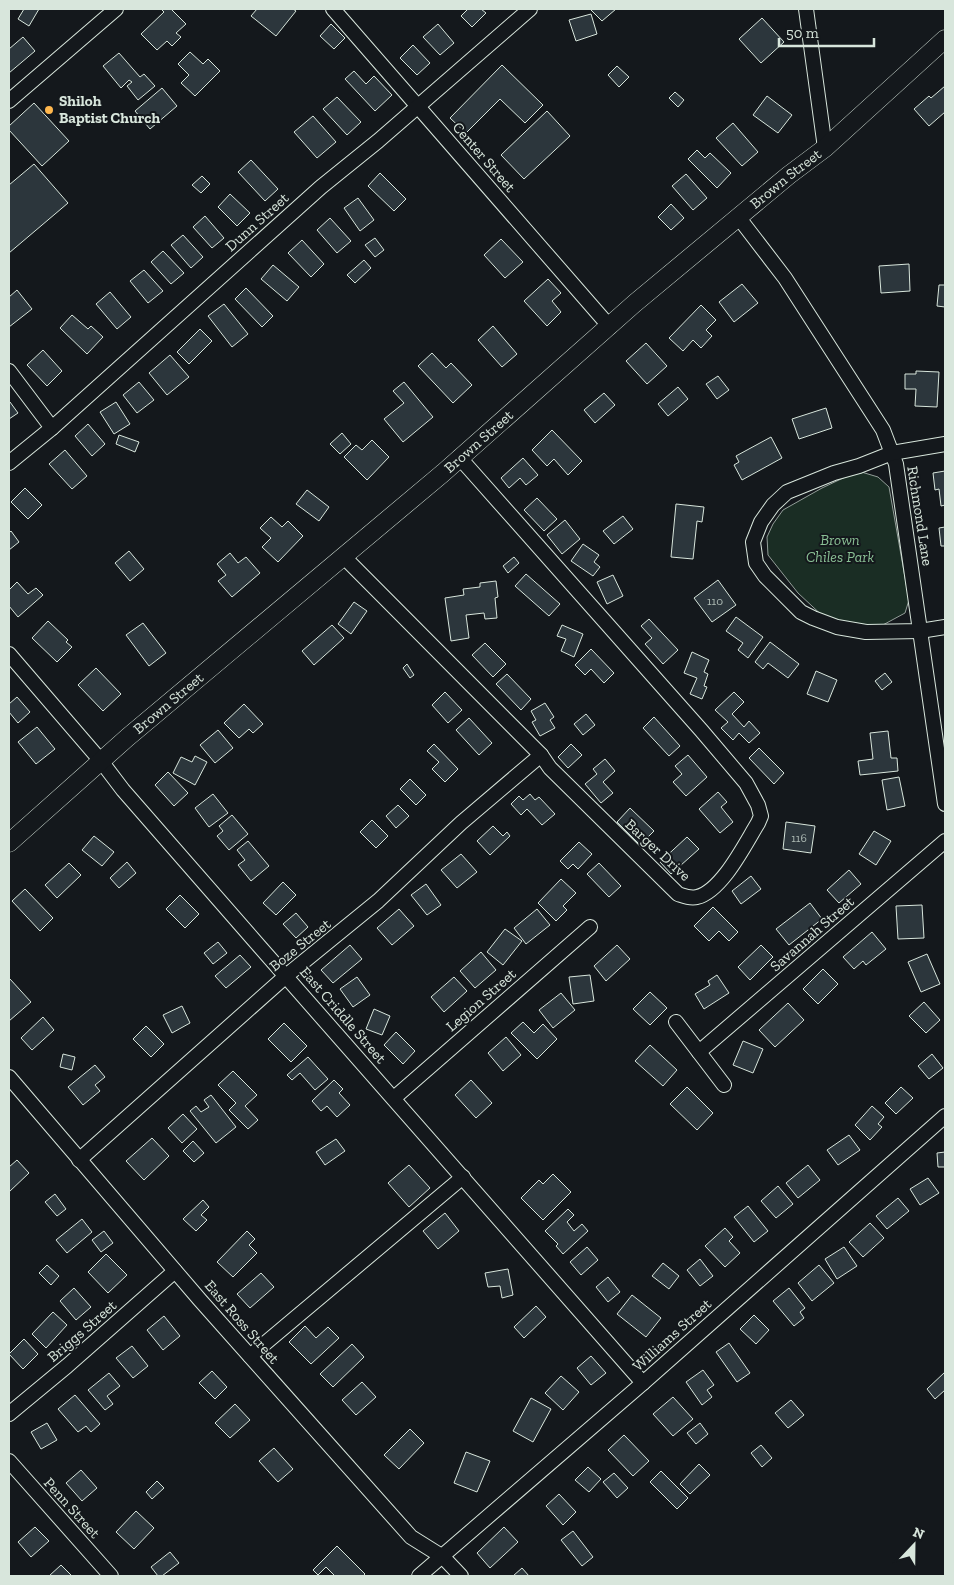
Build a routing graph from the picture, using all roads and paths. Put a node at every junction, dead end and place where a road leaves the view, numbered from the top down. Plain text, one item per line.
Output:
1 (116, 9) edge
2 (333, 9) edge
3 (530, 9) edge
4 (806, 9) edge
5 (945, 39) edge
6 (9, 101) edge
7 (418, 106) junction
8 (825, 148) junction
9 (740, 218) junction
10 (610, 327) junction
11 (9, 371) edge
12 (52, 428) junction
13 (945, 444) edge
14 (892, 453) junction
15 (459, 457) junction
16 (9, 463) edge
17 (344, 557) junction
18 (945, 627) edge
19 (920, 630) junction
20 (9, 654) edge
21 (541, 755) junction
22 (102, 761) junction
23 (945, 804) edge
24 (945, 841) edge
25 (9, 843) edge
26 (590, 927) dead end
27 (286, 976) junction
28 (676, 1022) dead end
29 (699, 1052) junction
30 (9, 1077) edge
31 (724, 1085) dead end
32 (394, 1098) junction
33 (945, 1116) edge
34 (79, 1160) junction
35 (463, 1177) junction
36 (175, 1271) junction
37 (250, 1356) junction
38 (643, 1383) junction
39 (9, 1414) edge
40 (9, 1461) edge
41 (443, 1557) junction
42 (111, 1576) edge
43 (419, 1576) edge
44 (461, 1576) edge

1 - 6 street
2 - 7 street, Center Street
3 - 7 street, Dunn Street
4 - 8 street
5 - 8 main road, Brown Street
7 - 10 street, Center Street
7 - 12 street, Dunn Street
8 - 9 main road, Brown Street
9 - 10 main road, Brown Street
9 - 14 street, Richmond Lane
10 - 15 main road, Brown Street
11 - 12 street
12 - 16 street, Dunn Street
13 - 14 street
14 - 19 street, Richmond Lane
14 - 19 street
15 - 17 main road, Brown Street
15 - 21 street, Barger Drive
17 - 21 street, Barger Drive
17 - 22 main road, Brown Street
18 - 19 street
19 - 23 street, Richmond Lane
20 - 22 street, East Criddle Street
21 - 27 street, Boze Street
22 - 25 main road, Brown Street
22 - 27 street, East Criddle Street
24 - 29 street, Savannah Street
26 - 32 street, Legion Street
27 - 32 street, East Criddle Street
27 - 34 street, Boze Street
28 - 29 street
29 - 31 street
30 - 34 street, East Ross Street
32 - 35 street, East Criddle Street
33 - 38 street, Williams Street
34 - 36 street, East Ross Street
35 - 37 street
35 - 38 street, East Criddle Street
36 - 37 street, East Ross Street
36 - 39 street, Briggs Street
37 - 41 street, East Ross Street
38 - 41 street, Williams Street
40 - 42 street, Penn Street
41 - 43 street, Williams Street
41 - 44 street, East Ross Street

